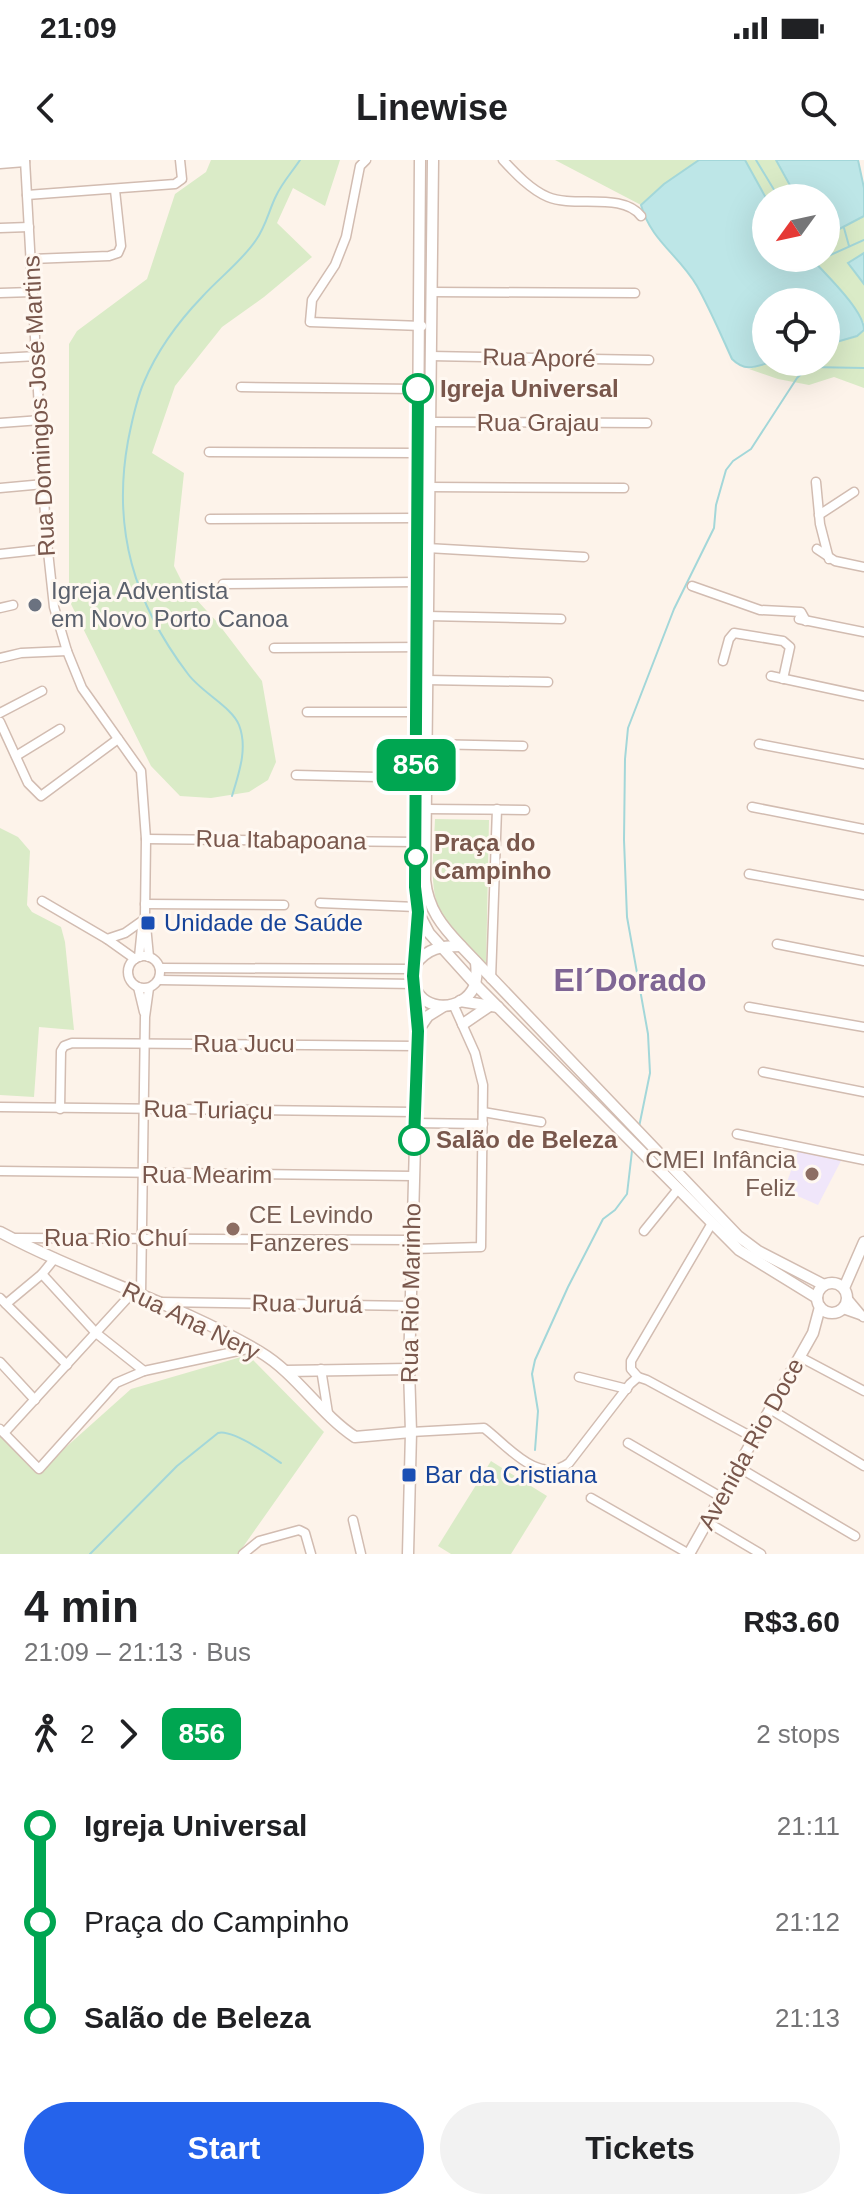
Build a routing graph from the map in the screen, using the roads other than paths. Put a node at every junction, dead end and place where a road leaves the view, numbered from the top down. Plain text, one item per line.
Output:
1 (180, 160) edge
2 (366, 160) edge
3 (420, 160) edge
4 (433, 160) edge
5 (503, 160) edge
6 (25, 161) edge
7 (0, 164) edge
8 (115, 190) junction
9 (27, 195) junction
10 (641, 216) dead end
11 (29, 227) junction
12 (0, 228) edge
13 (31, 259) junction
14 (33, 292) junction
15 (432, 292) junction
16 (0, 293) edge
17 (635, 293) dead end
18 (425, 326) junction
19 (37, 356) junction
20 (430, 356) junction
21 (0, 358) edge
22 (649, 360) dead end
23 (241, 387) dead end
24 (418, 389) junction
25 (41, 420) junction
26 (429, 422) junction
27 (0, 423) edge
28 (647, 423) dead end
29 (209, 452) dead end
30 (417, 453) junction
31 (816, 482) dead end
32 (44, 484) junction
33 (0, 488) edge
34 (624, 488) dead end
35 (422, 489) junction
36 (854, 492) dead end
37 (819, 515) junction
38 (422, 517) junction
39 (210, 519) dead end
40 (427, 545) junction
41 (47, 549) junction
42 (817, 549) dead end
43 (0, 554) edge
44 (584, 557) dead end
45 (829, 559) junction
46 (864, 567) edge
47 (416, 582) junction
48 (223, 584) dead end
49 (692, 586) dead end
50 (13, 605) dead end
51 (0, 608) edge
52 (427, 616) junction
53 (561, 619) dead end
54 (864, 632) edge
55 (421, 647) junction
56 (274, 648) dead end
57 (67, 651) junction
58 (0, 658) edge
59 (723, 661) dead end
60 (771, 676) dead end
61 (783, 679) junction
62 (426, 680) junction
63 (548, 682) dead end
64 (42, 691) dead end
65 (864, 696) edge
66 (307, 712) dead end
67 (417, 712) junction
68 (0, 713) edge
69 (0, 722) edge
70 (60, 729) dead end
71 (118, 739) junction
72 (427, 744) junction
73 (759, 744) dead end
74 (523, 746) dead end
75 (16, 756) junction
76 (864, 764) edge
77 (296, 775) dead end
78 (421, 778) junction
79 (752, 807) dead end
80 (427, 809) junction
81 (497, 809) junction
82 (525, 810) dead end
83 (864, 829) edge
84 (146, 839) junction
85 (416, 842) junction
86 (749, 874) dead end
87 (864, 895) edge
88 (42, 901) dead end
89 (320, 903) dead end
90 (145, 904) junction
91 (284, 905) dead end
92 (417, 910) junction
93 (144, 918) junction
94 (107, 939) junction
95 (777, 944) dead end
96 (461, 946) junction
97 (441, 947) junction
98 (141, 958) junction
99 (864, 961) edge
100 (476, 962) junction
101 (160, 968) junction
102 (414, 968) junction
103 (491, 979) junction
104 (159, 980) junction
105 (475, 984) junction
106 (138, 987) junction
107 (415, 987) junction
108 (149, 988) junction
109 (452, 1004) junction
110 (496, 1007) junction
111 (749, 1007) dead end
112 (145, 1017) junction
113 (463, 1024) junction
114 (864, 1027) edge
115 (418, 1031) junction
116 (145, 1044) junction
117 (416, 1046) junction
118 (763, 1072) dead end
119 (864, 1092) edge
120 (0, 1107) edge
121 (60, 1109) junction
122 (144, 1109) junction
123 (483, 1112) junction
124 (415, 1118) junction
125 (541, 1122) dead end
126 (483, 1124) junction
127 (737, 1134) dead end
128 (864, 1160) edge
129 (0, 1171) edge
130 (142, 1174) junction
131 (413, 1176) junction
132 (678, 1189) junction
133 (712, 1223) junction
134 (644, 1231) dead end
135 (0, 1232) edge
136 (11, 1238) junction
137 (141, 1238) junction
138 (864, 1243) edge
139 (413, 1245) junction
140 (55, 1258) junction
141 (42, 1274) junction
142 (824, 1285) junction
143 (137, 1294) junction
144 (843, 1295) junction
145 (3, 1301) edge
146 (155, 1302) junction
147 (818, 1303) junction
148 (411, 1306) junction
149 (832, 1313) junction
150 (863, 1317) edge
151 (96, 1333) junction
152 (813, 1333) junction
153 (252, 1348) junction
154 (800, 1357) junction
155 (0, 1362) edge
156 (67, 1365) junction
157 (321, 1369) junction
158 (409, 1369) junction
159 (148, 1370) junction
160 (286, 1371) junction
161 (579, 1377) dead end
162 (638, 1377) junction
163 (627, 1389) junction
164 (864, 1391) edge
165 (35, 1400) junction
166 (770, 1409) junction
167 (328, 1413) junction
168 (2, 1431) edge
169 (411, 1432) junction
170 (754, 1438) junction
171 (628, 1443) dead end
172 (864, 1466) edge
173 (738, 1467) junction
174 (721, 1497) junction
175 (591, 1498) dead end
176 (353, 1520) dead end
177 (707, 1522) junction
178 (855, 1536) dead end
179 (259, 1541) junction
180 (243, 1554) edge
181 (263, 1554) edge
182 (311, 1554) edge
183 (361, 1554) edge
184 (408, 1554) edge
185 (689, 1554) edge
186 (761, 1554) edge

1 - 8 street
2 - 18 street
3 - 18 street
4 - 15 street
5 - 10 street
6 - 7 street
6 - 9 street, Rua Domingos José Martins
8 - 9 street
8 - 13 street
9 - 11 street, Rua Domingos José Martins
11 - 12 street
11 - 13 street, Rua Domingos José Martins
13 - 14 street, Rua Domingos José Martins
14 - 16 street
14 - 19 street, Rua Domingos José Martins
15 - 17 street
15 - 18 street
18 - 20 street
18 - 24 street
19 - 21 street
19 - 25 street, Rua Domingos José Martins
20 - 22 street, Rua Aporé
20 - 26 street
23 - 24 street
24 - 30 street
25 - 27 street
25 - 32 street, Rua Domingos José Martins
26 - 28 street, Rua Grajau
26 - 35 street
29 - 30 street
30 - 35 street
31 - 37 street
32 - 33 street
32 - 41 street, Rua Domingos José Martins
34 - 35 street
35 - 38 street
36 - 37 street
37 - 45 street
38 - 39 street
38 - 40 street
38 - 47 street
40 - 44 street
40 - 52 street
41 - 43 street
41 - 57 street, Rua Domingos José Martins
42 - 45 street
45 - 46 street
47 - 48 street
47 - 55 street
49 - 54 street
50 - 51 street
52 - 53 street
52 - 55 street
55 - 56 street
55 - 62 street
55 - 67 street
57 - 58 street
57 - 71 street, Rua Domingos José Martins
59 - 61 street
60 - 61 street
61 - 65 street
62 - 63 street
62 - 72 street
64 - 68 street
66 - 67 street
67 - 78 street
69 - 75 street
70 - 75 street
71 - 75 street
71 - 84 street, Rua Domingos José Martins
72 - 74 street
72 - 78 street
73 - 76 street
77 - 78 street
78 - 80 street
78 - 85 street
79 - 83 street
80 - 81 street
80 - 96 street
81 - 82 street
81 - 103 street
84 - 85 street, Rua Itabapoana
84 - 90 street, Rua Domingos José Martins
85 - 92 street
86 - 87 street
88 - 94 street
89 - 92 street
90 - 91 street
90 - 93 street, Rua Domingos José Martins
92 - 97 street
92 - 102 street
93 - 94 street
93 - 98 street, Rua Domingos José Martins
94 - 98 street
95 - 99 street
96 - 97 street
96 - 100 street
97 - 102 street
97 - 105 street
98 - 101 street
98 - 106 street
100 - 103 street
100 - 105 street
101 - 102 street
101 - 104 street
102 - 107 street
103 - 142 street
104 - 107 street
104 - 108 street
105 - 109 street
105 - 110 street
106 - 108 street
106 - 112 street
107 - 109 street
107 - 115 street, Rua Rio Marinho
108 - 112 street
109 - 110 street
109 - 113 street
109 - 115 street
110 - 113 street
110 - 132 street
111 - 114 street
112 - 116 street
113 - 123 street
115 - 117 street, Rua Rio Marinho
116 - 117 street, Rua Jucu
116 - 121 street, Rua Jucu
116 - 122 street
117 - 124 street, Rua Rio Marinho
118 - 119 street
120 - 121 street, Rua Turiaçu
121 - 122 street, Rua Turiaçu
122 - 124 street, Rua Turiaçu
122 - 130 street
123 - 125 street
123 - 126 street
124 - 126 street, Rua Turiaçu
124 - 131 street, Rua Rio Marinho
126 - 139 street, Rua Rio Chuí
127 - 128 street
129 - 130 street, Rua Mearim
130 - 131 street, Rua Mearim
130 - 137 street
131 - 139 street, Rua Rio Marinho
132 - 133 street
132 - 134 street
133 - 147 street
133 - 162 street
135 - 136 street, Rua Ana Nery
136 - 137 street, Rua Rio Chuí
136 - 140 street, Rua Ana Nery
137 - 139 street, Rua Rio Chuí
137 - 143 street
138 - 144 street
139 - 148 street, Rua Rio Marinho
140 - 141 street
140 - 143 street, Rua Ana Nery
141 - 145 street
141 - 151 street
142 - 144 street
142 - 147 street, Avenida Rio Doce
143 - 146 street, Rua Ana Nery
143 - 151 street
144 - 149 street
144 - 150 street
145 - 156 street
146 - 148 street, Rua Juruá
146 - 153 street, Rua Ana Nery
147 - 149 street
147 - 152 street, Avenida Rio Doce
148 - 158 street, Rua Rio Marinho
149 - 152 street, Avenida Rio Doce
151 - 156 street
151 - 159 street
152 - 154 street, Avenida Rio Doce
153 - 159 street
153 - 160 street, Rua Ana Nery
154 - 164 street
154 - 166 street, Avenida Rio Doce
155 - 165 street
156 - 165 street
157 - 158 street
157 - 160 street
157 - 167 street
158 - 169 street, Rua Rio Marinho
159 - 168 street
160 - 167 street, Rua Ana Nery
161 - 163 street
162 - 163 street
162 - 170 street
163 - 169 street
165 - 168 street
166 - 170 street, Avenida Rio Doce
166 - 172 street
167 - 169 street, Rua Ana Nery
169 - 184 street, Rua Rio Marinho
170 - 173 street, Avenida Rio Doce
171 - 174 street
173 - 174 street, Avenida Rio Doce
173 - 178 street
174 - 177 street, Avenida Rio Doce
175 - 185 street
176 - 183 street
177 - 185 street, Avenida Rio Doce
177 - 186 street
179 - 180 street
179 - 181 street
179 - 182 street

